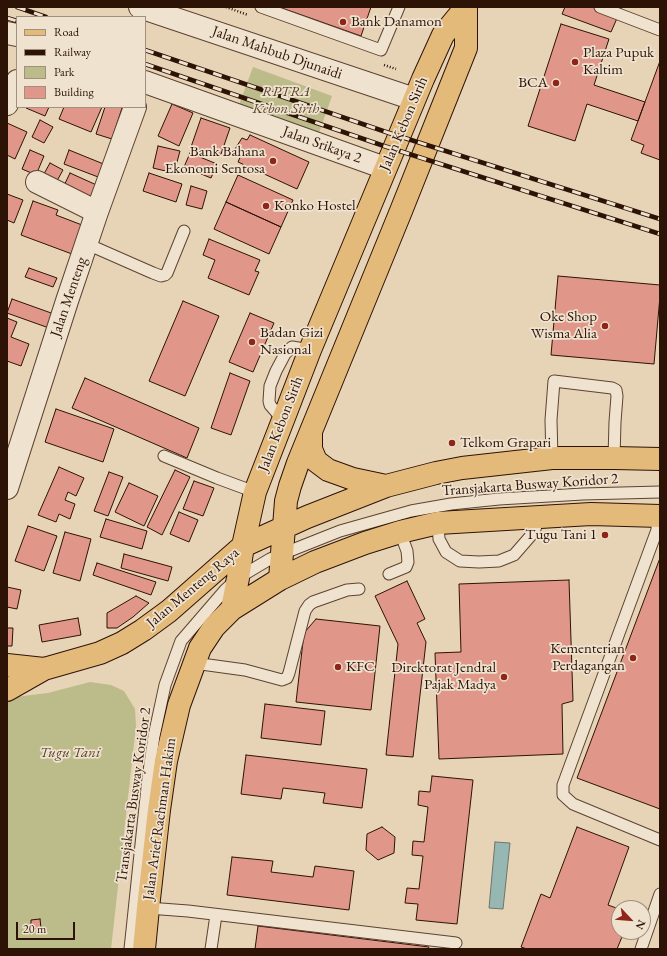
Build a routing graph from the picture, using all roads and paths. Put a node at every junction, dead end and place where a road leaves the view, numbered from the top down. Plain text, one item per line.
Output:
1 (140, 7) edge
2 (261, 7) edge
3 (399, 7) edge
4 (466, 7) edge
5 (600, 7) edge
6 (660, 30) edge
7 (146, 82) edge
8 (16, 84) edge
9 (414, 99) junction
10 (7, 104) edge
11 (135, 108) edge
12 (385, 168) junction
13 (37, 182) dead end
14 (97, 212) junction
15 (184, 231) dead end
16 (87, 244) junction
17 (311, 431) junction
18 (164, 456) dead end
19 (552, 458) junction
20 (614, 458) junction
21 (660, 459) edge
22 (386, 486) junction
23 (7, 488) edge
24 (255, 492) junction
25 (660, 492) edge
26 (539, 517) junction
27 (438, 523) junction
28 (659, 523) edge
29 (284, 527) junction
30 (400, 532) junction
31 (243, 546) junction
32 (282, 554) junction
33 (389, 574) dead end
34 (238, 578) junction
35 (280, 579) junction
36 (359, 589) dead end
37 (232, 609) junction
38 (194, 664) junction
39 (7, 665) edge
40 (44, 669) junction
41 (7, 690) edge
42 (660, 840) edge
43 (660, 894) edge
44 (148, 908) junction
45 (216, 915) junction
46 (456, 943) dead end
47 (130, 949) edge
48 (144, 949) edge
49 (212, 949) edge
50 (641, 949) edge

1 - 9 street, Jalan Mahbub Djunaidi
2 - 3 lane
4 - 9 main road, Jalan Kebon Sirih
4 - 17 main road, Jalan Kebon Sirih
5 - 6 lane
7 - 12 street, Jalan Srikaya 2
8 - 10 street
9 - 12 main road, Jalan Kebon Sirih
11 - 14 street, Jalan Menteng
12 - 24 main road, Jalan Kebon Sirih
13 - 14 street
14 - 16 street, Jalan Menteng
15 - 16 lane
16 - 23 street, Jalan Menteng
17 - 22 main road
17 - 29 main road, Jalan Kebon Sirih
18 - 24 lane
19 - 20 main road, Jalan Menteng Raya
19 - 20 lane
19 - 22 main road, Jalan Menteng Raya
20 - 21 main road, Jalan Menteng Raya
22 - 29 main road, Jalan Menteng Raya
24 - 31 main road, Jalan Kebon Sirih
25 - 32 lane, Transjakarta Busway Koridor 2
26 - 27 main road, Jalan Arief Rachman Hakim
26 - 27 lane
26 - 28 main road, Jalan Arief Rachman Hakim
27 - 30 main road, Jalan Arief Rachman Hakim
28 - 42 lane
29 - 31 main road, Jalan Menteng Raya
29 - 32 main road, Jalan Kebon Sirih
30 - 33 lane
30 - 35 main road, Jalan Arief Rachman Hakim
31 - 34 main road, Jalan Kebon Sirih
31 - 40 main road, Jalan Menteng Raya
32 - 34 lane, Transjakarta Busway Koridor 2
32 - 35 main road, Jalan Kebon Sirih
34 - 37 main road, Jalan Kebon Sirih
34 - 47 lane, Transjakarta Busway Koridor 2
35 - 37 main road, Jalan Arief Rachman Hakim
36 - 38 lane
37 - 38 main road, Jalan Arief Rachman Hakim
38 - 44 main road, Jalan Arief Rachman Hakim
39 - 40 main road, Jalan Menteng Raya
40 - 41 main road
43 - 50 lane
44 - 45 lane
44 - 48 main road, Jalan Arief Rachman Hakim
45 - 46 lane
45 - 49 lane

